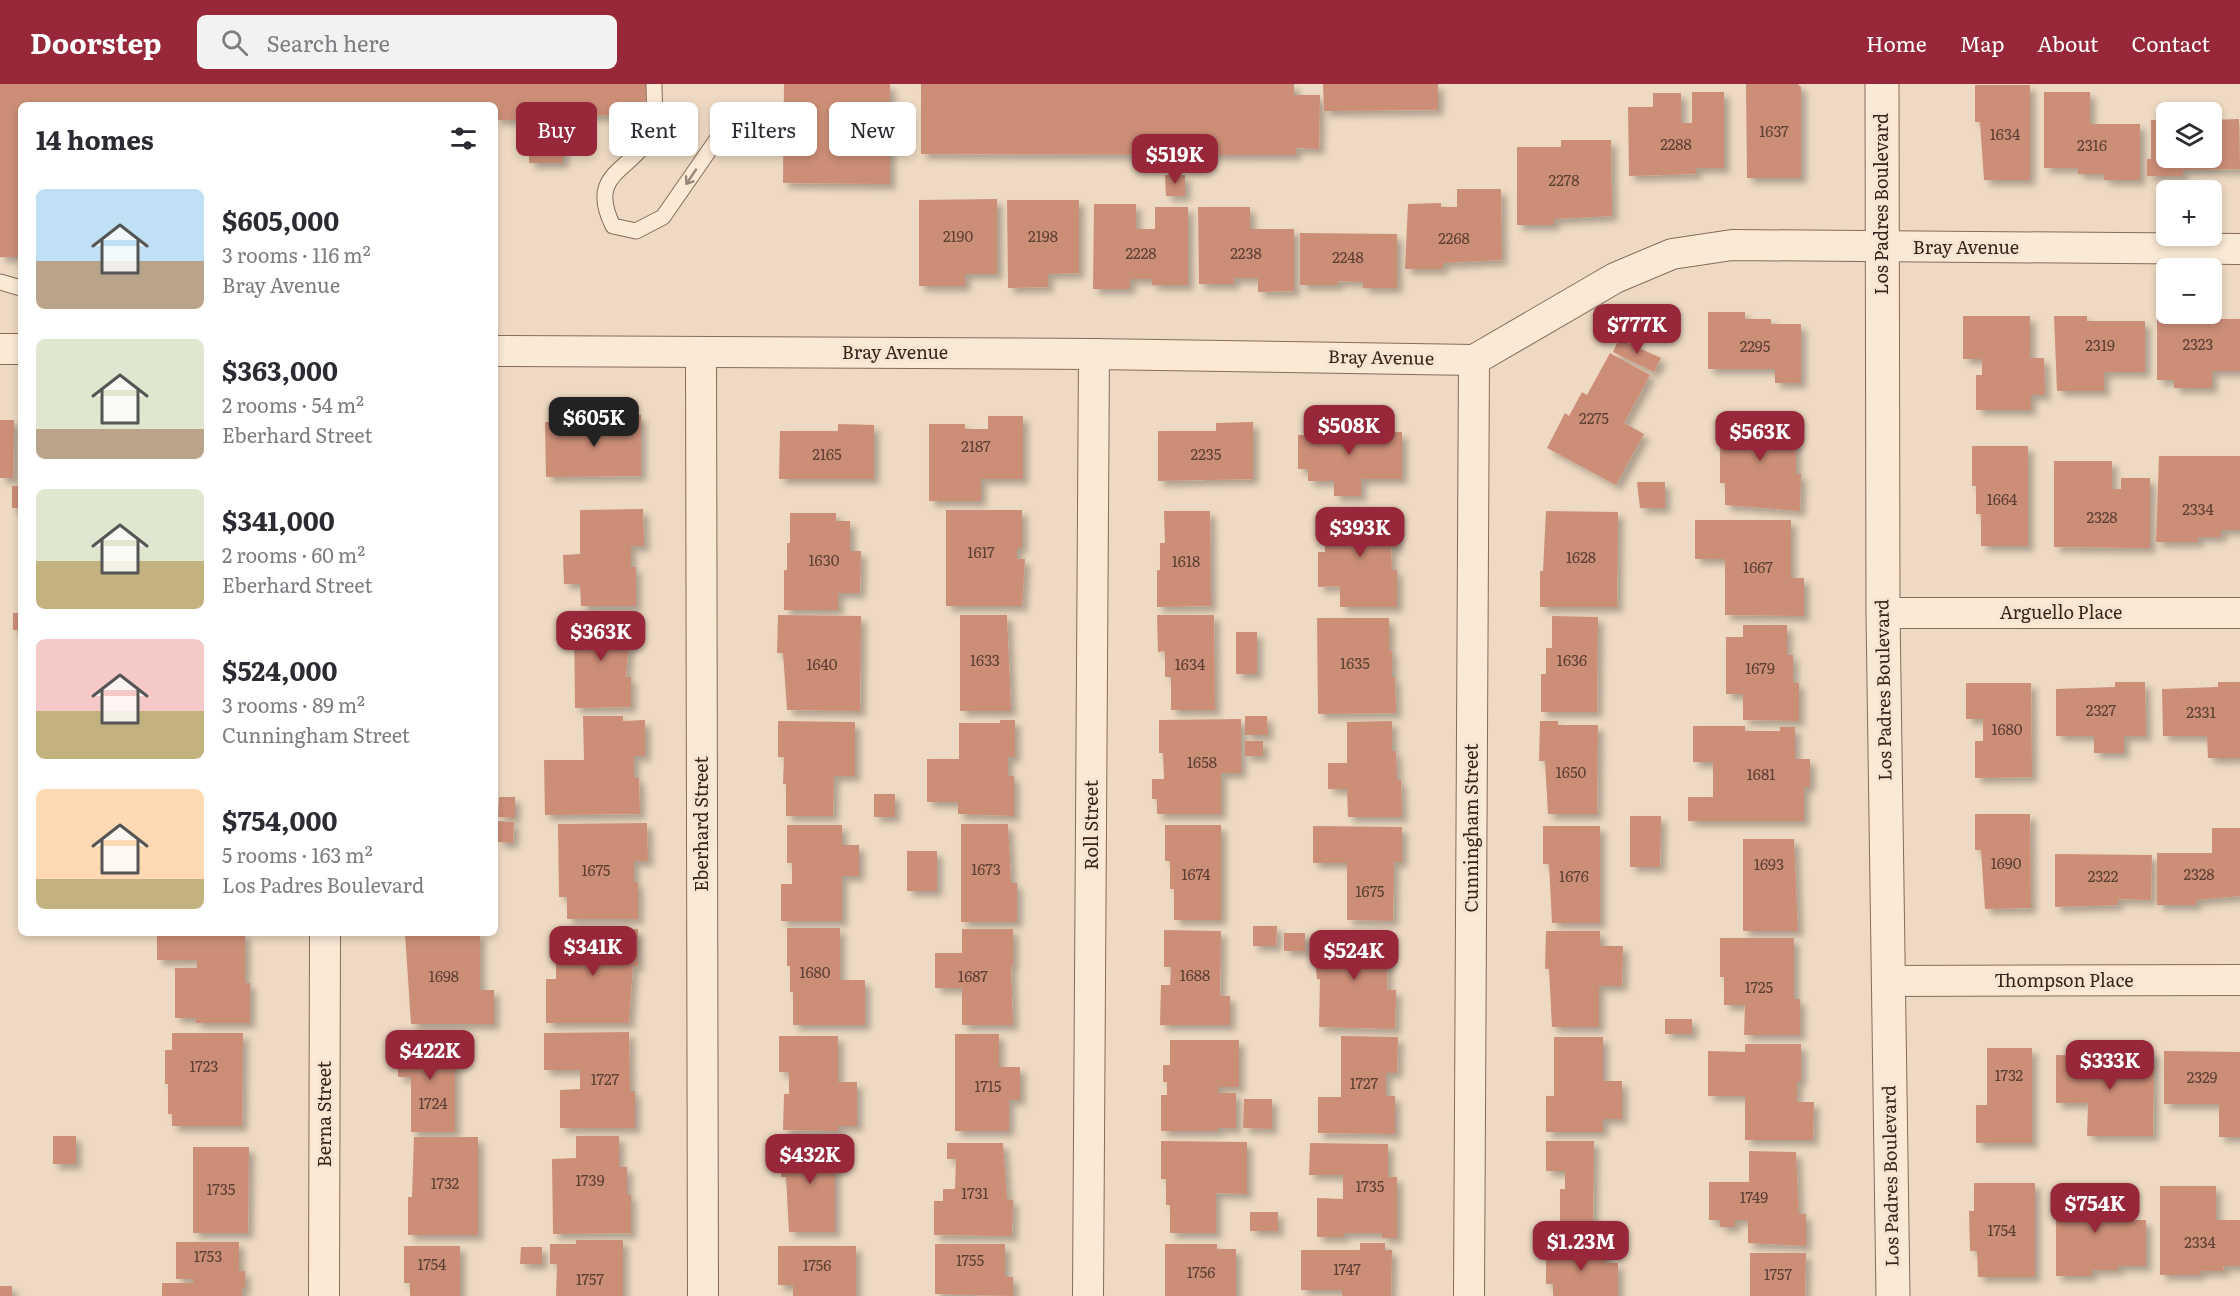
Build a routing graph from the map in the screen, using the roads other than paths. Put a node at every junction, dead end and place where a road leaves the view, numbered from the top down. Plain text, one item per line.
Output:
1 (654, 84) edge
2 (1882, 84) edge
3 (710, 149) edge
4 (1881, 247) junction
5 (2240, 249) edge
6 (0, 282) edge
7 (18, 287) edge
8 (0, 349) edge
9 (18, 349) edge
10 (498, 351) edge
11 (701, 353) junction
12 (1094, 354) junction
13 (1474, 360) junction
14 (1883, 613) junction
15 (2240, 613) edge
16 (325, 936) edge
17 (1888, 981) junction
18 (2240, 981) edge
19 (324, 1296) edge
20 (703, 1296) edge
21 (1088, 1296) edge
22 (1469, 1296) edge
23 (1893, 1296) edge

3 -> 1 lane
2 - 4 street, Los Padres Boulevard
4 - 5 street, Bray Avenue
4 - 13 street, Bray Avenue
4 - 14 street, Los Padres Boulevard
6 - 7 lane
8 - 9 street
10 - 11 street, Bray Avenue
11 - 12 street, Bray Avenue
11 - 20 street, Eberhard Street
12 - 13 street, Bray Avenue
12 - 21 street, Roll Street
13 - 22 street, Cunningham Street
14 - 15 street, Arguello Place
14 - 17 street, Los Padres Boulevard
16 - 19 street, Berna Street
17 - 18 street, Thompson Place
17 - 23 street, Los Padres Boulevard

